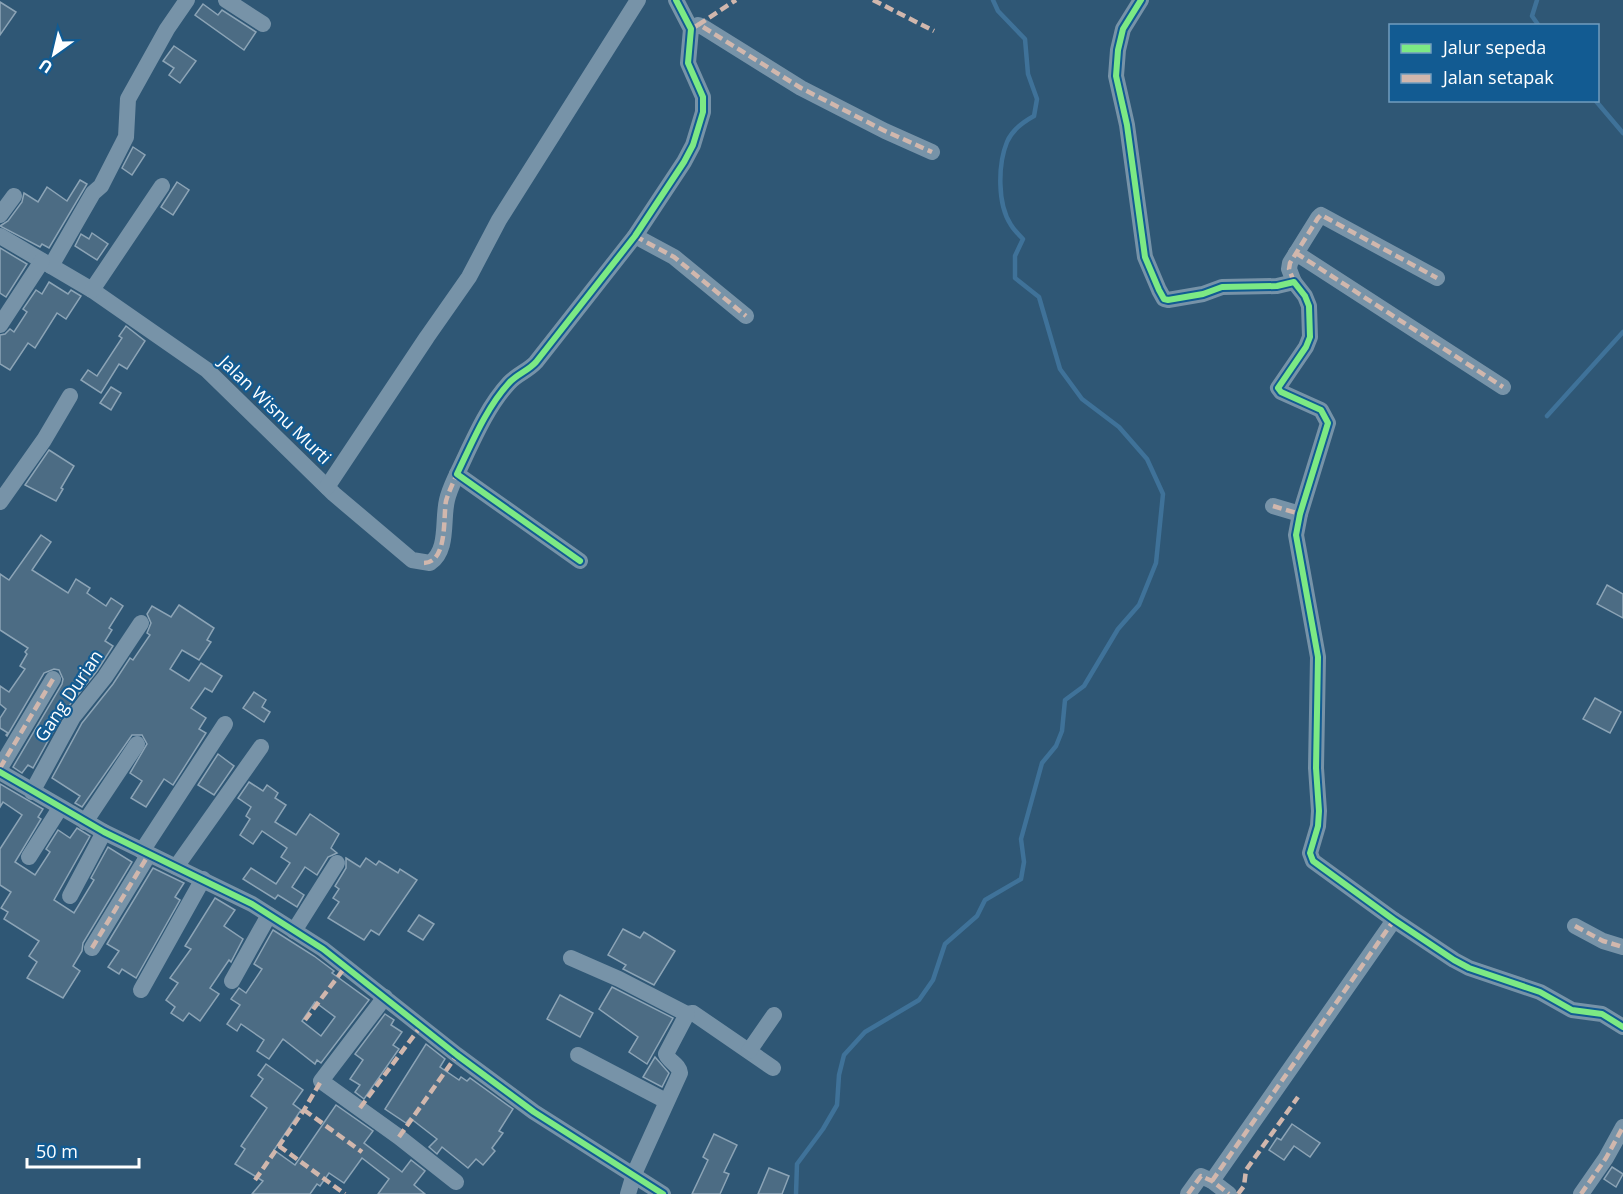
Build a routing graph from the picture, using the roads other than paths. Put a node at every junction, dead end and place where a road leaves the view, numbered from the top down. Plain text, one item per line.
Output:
1 (187, 0) edge
2 (226, 0) edge
3 (638, 0) edge
4 (676, 0) edge
5 (1141, 0) edge
6 (263, 24) dead end
7 (691, 28) junction
8 (932, 152) dead end
9 (162, 186) dead end
10 (14, 196) dead end
11 (0, 215) edge
12 (0, 236) edge
13 (635, 236) junction
14 (1296, 253) junction
15 (46, 263) junction
16 (1437, 278) dead end
17 (1294, 282) junction
18 (92, 290) junction
19 (746, 316) dead end
20 (0, 325) edge
21 (1503, 387) dead end
22 (70, 396) dead end
23 (457, 474) junction
24 (327, 487) junction
25 (0, 502) edge
26 (1273, 506) dead end
27 (1300, 514) junction
28 (580, 561) dead end
29 (141, 623) dead end
30 (53, 679) dead end
31 (225, 724) dead end
32 (137, 744) dead end
33 (261, 747) dead end
34 (0, 770) edge
35 (32, 792) junction
36 (60, 808) junction
37 (85, 822) junction
38 (104, 832) junction
39 (146, 853) junction
40 (29, 857) dead end
41 (337, 863) dead end
42 (176, 867) junction
43 (203, 879) junction
44 (70, 896) dead end
45 (269, 915) junction
46 (1394, 920) junction
47 (1575, 926) dead end
48 (294, 931) junction
49 (1623, 947) edge
50 (92, 948) dead end
51 (572, 958) dead end
52 (232, 981) dead end
53 (141, 990) dead end
54 (385, 997) junction
55 (687, 1014) junction
56 (774, 1015) dead end
57 (1623, 1026) edge
58 (749, 1051) junction
59 (578, 1054) dead end
60 (773, 1068) dead end
61 (666, 1101) junction
62 (1623, 1127) edge
63 (634, 1174) junction
64 (1212, 1181) junction
65 (456, 1182) dead end
66 (628, 1194) edge
67 (663, 1194) edge
68 (1188, 1194) edge
69 (1229, 1194) edge
70 (1581, 1194) edge

1 - 15 street
2 - 6 street
3 - 24 street
4 - 7 street
5 - 17 street
7 - 8 street
7 - 13 street
9 - 18 street
10 - 11 street
12 - 15 street, Jalan Wisnu Murti
13 - 19 street
13 - 23 street
14 - 16 street
14 - 17 street
14 - 21 street
15 - 18 street, Jalan Wisnu Murti
15 - 20 street
17 - 27 street
18 - 24 street, Jalan Wisnu Murti
22 - 25 street
23 - 24 street, Jalan Wisnu Murti
23 - 28 street
26 - 27 street
27 - 46 street
29 - 35 street, Gang Durian
30 - 34 street
31 - 39 street
32 - 37 street
33 - 42 street
34 - 35 street
35 - 36 street
36 - 37 street
36 - 40 street
37 - 38 street
38 - 39 street
38 - 44 street
39 - 42 street
39 - 50 street
41 - 48 street
42 - 43 street
43 - 45 street
43 - 53 street
45 - 48 street
45 - 52 street
46 - 57 street
46 - 64 street
47 - 49 street
48 - 54 street
51 - 55 street
54 - 63 street
54 - 65 street
55 - 58 street
55 - 61 street
56 - 58 street
58 - 60 street
59 - 61 street
61 - 63 street
62 - 70 street
63 - 66 street
63 - 67 street
64 - 68 street
64 - 69 street

